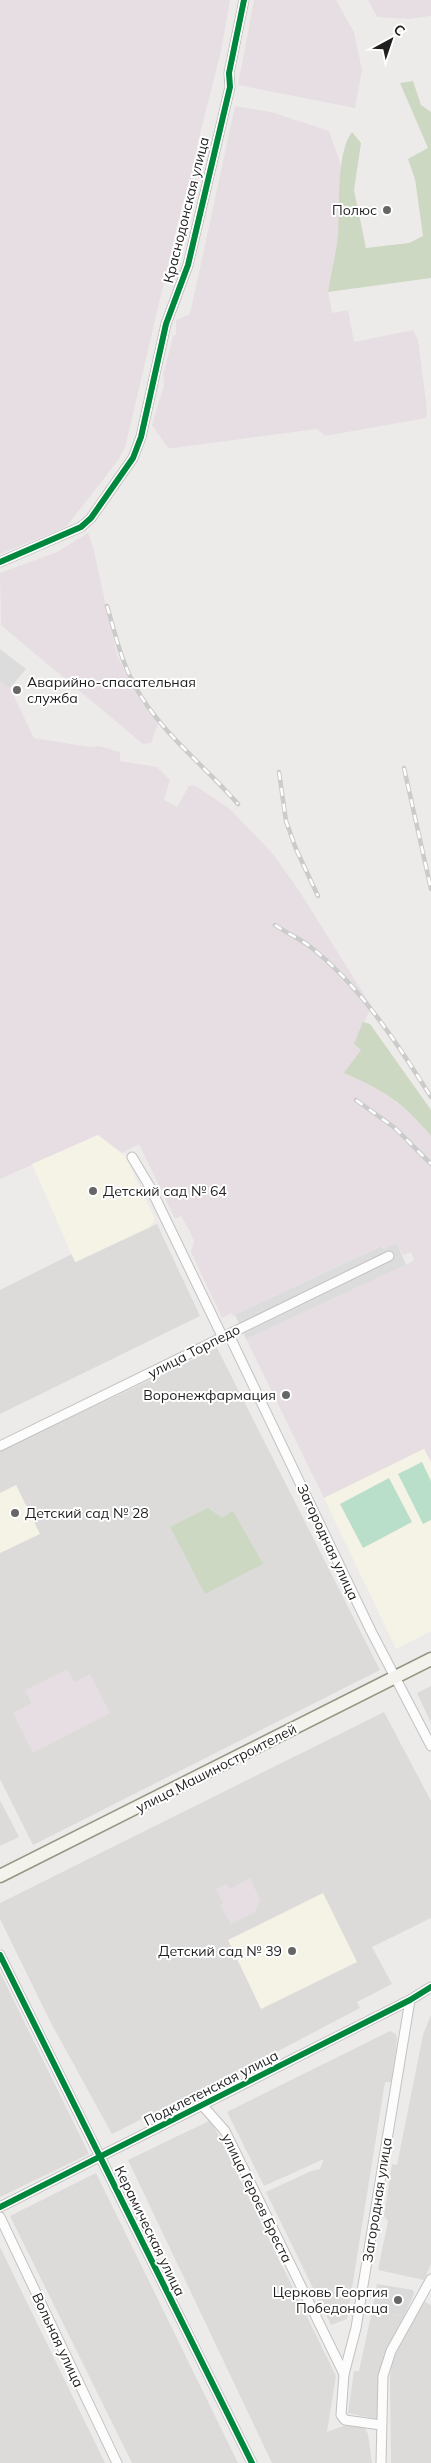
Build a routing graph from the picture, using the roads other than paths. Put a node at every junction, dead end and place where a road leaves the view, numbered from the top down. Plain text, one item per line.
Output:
1 (244, 0) edge
2 (0, 562) edge
3 (132, 1157) dead end
4 (389, 1256) dead end
5 (226, 1337) junction
6 (0, 1446) edge
7 (431, 1659) edge
8 (396, 1677) junction
9 (431, 1746) edge
10 (0, 1876) edge
11 (0, 1955) edge
12 (431, 1987) edge
13 (410, 2000) junction
14 (204, 2106) junction
15 (100, 2158) junction
16 (0, 2207) edge
17 (0, 2217) edge
18 (431, 2279) edge
19 (344, 2374) junction
20 (381, 2425) junction
21 (117, 2463) edge
22 (252, 2463) edge
23 (381, 2463) edge

1 - 2 street, Краснодонская улица
3 - 5 street, Загородная улица
4 - 5 street, улица Торпедо
5 - 6 street, улица Торпедо
5 - 8 street, Загородная улица
7 - 8 street, улица Машиностроителей
8 - 9 street, Загородная улица
8 - 10 street, улица Машиностроителей
11 - 15 street, Керамическая улица
12 - 13 street, Подклетенская улица
13 - 14 street, Подклетенская улица
13 - 19 street, Загородная улица
14 - 15 street, Подклетенская улица
14 - 19 street, улица Героев Бреста
15 - 16 street, Подклетенская улица
15 - 22 street, Керамическая улица
17 - 21 street, Вольная улица
18 - 20 street
19 - 20 street, Загородная улица
20 - 23 street

